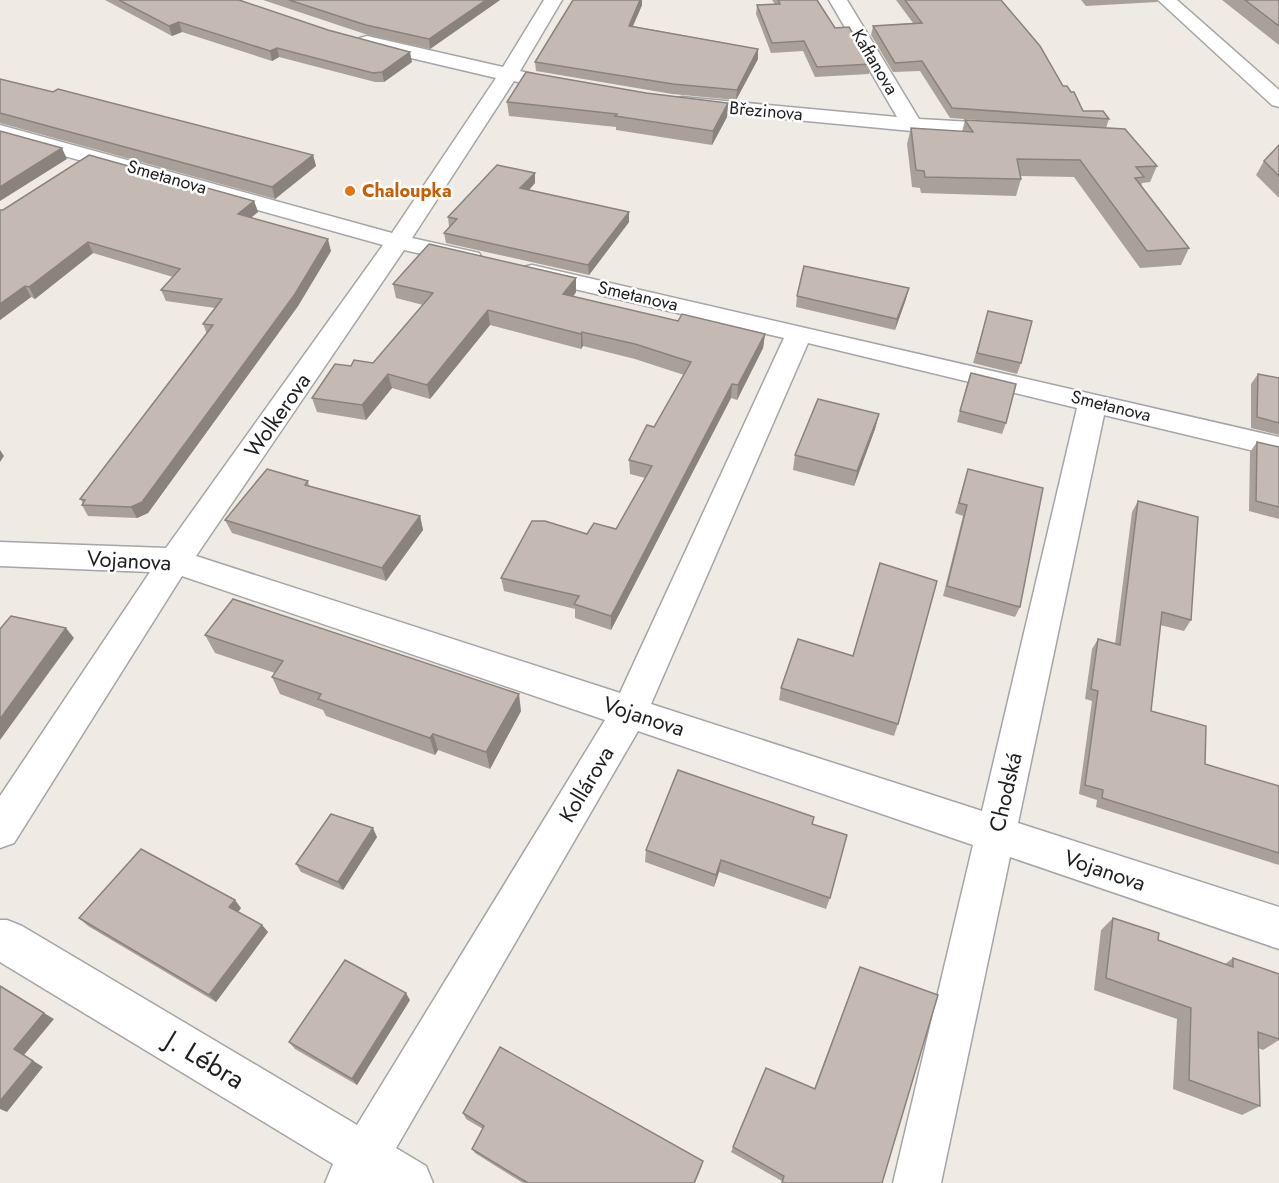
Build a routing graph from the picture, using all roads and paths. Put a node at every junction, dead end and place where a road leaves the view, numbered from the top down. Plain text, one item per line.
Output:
1 (553, 0) edge
2 (838, 0) edge
3 (1167, 0) edge
4 (346, 36) edge
5 (510, 75) junction
6 (544, 81) edge
7 (660, 100) edge
8 (1279, 101) edge
9 (912, 124) junction
10 (0, 131) edge
11 (1030, 132) edge
12 (91, 155) junction
13 (63, 173) edge
14 (398, 242) junction
15 (799, 333) junction
16 (1093, 402) junction
17 (1279, 447) edge
18 (0, 554) edge
19 (174, 561) junction
20 (630, 711) junction
21 (0, 830) edge
22 (996, 833) junction
23 (1279, 928) edge
24 (0, 941) edge
25 (357, 1169) edge
26 (410, 1183) edge
27 (917, 1183) edge

1 - 5 street, Wolkerova
2 - 9 street, Kaftanova
3 - 8 street
4 - 5 street
5 - 6 street
5 - 14 street, Wolkerova
7 - 9 street, Březinova
9 - 11 street, Březinova
10 - 12 street, Smetanova
12 - 13 street
12 - 14 street, Smetanova
14 - 15 street, Smetanova
14 - 19 street, Wolkerova
15 - 16 street, Smetanova
15 - 20 street, Kollárova
16 - 17 street, Smetanova
16 - 22 street, Chodská
18 - 19 street, Vojanova
19 - 20 street, Vojanova
19 - 21 street, Wolkerova
20 - 22 street, Vojanova
20 - 25 street, Kollárova
22 - 23 street, Vojanova
22 - 27 street, Chodská
24 - 25 street, J. Lébra
25 - 26 street, J. Lébra

